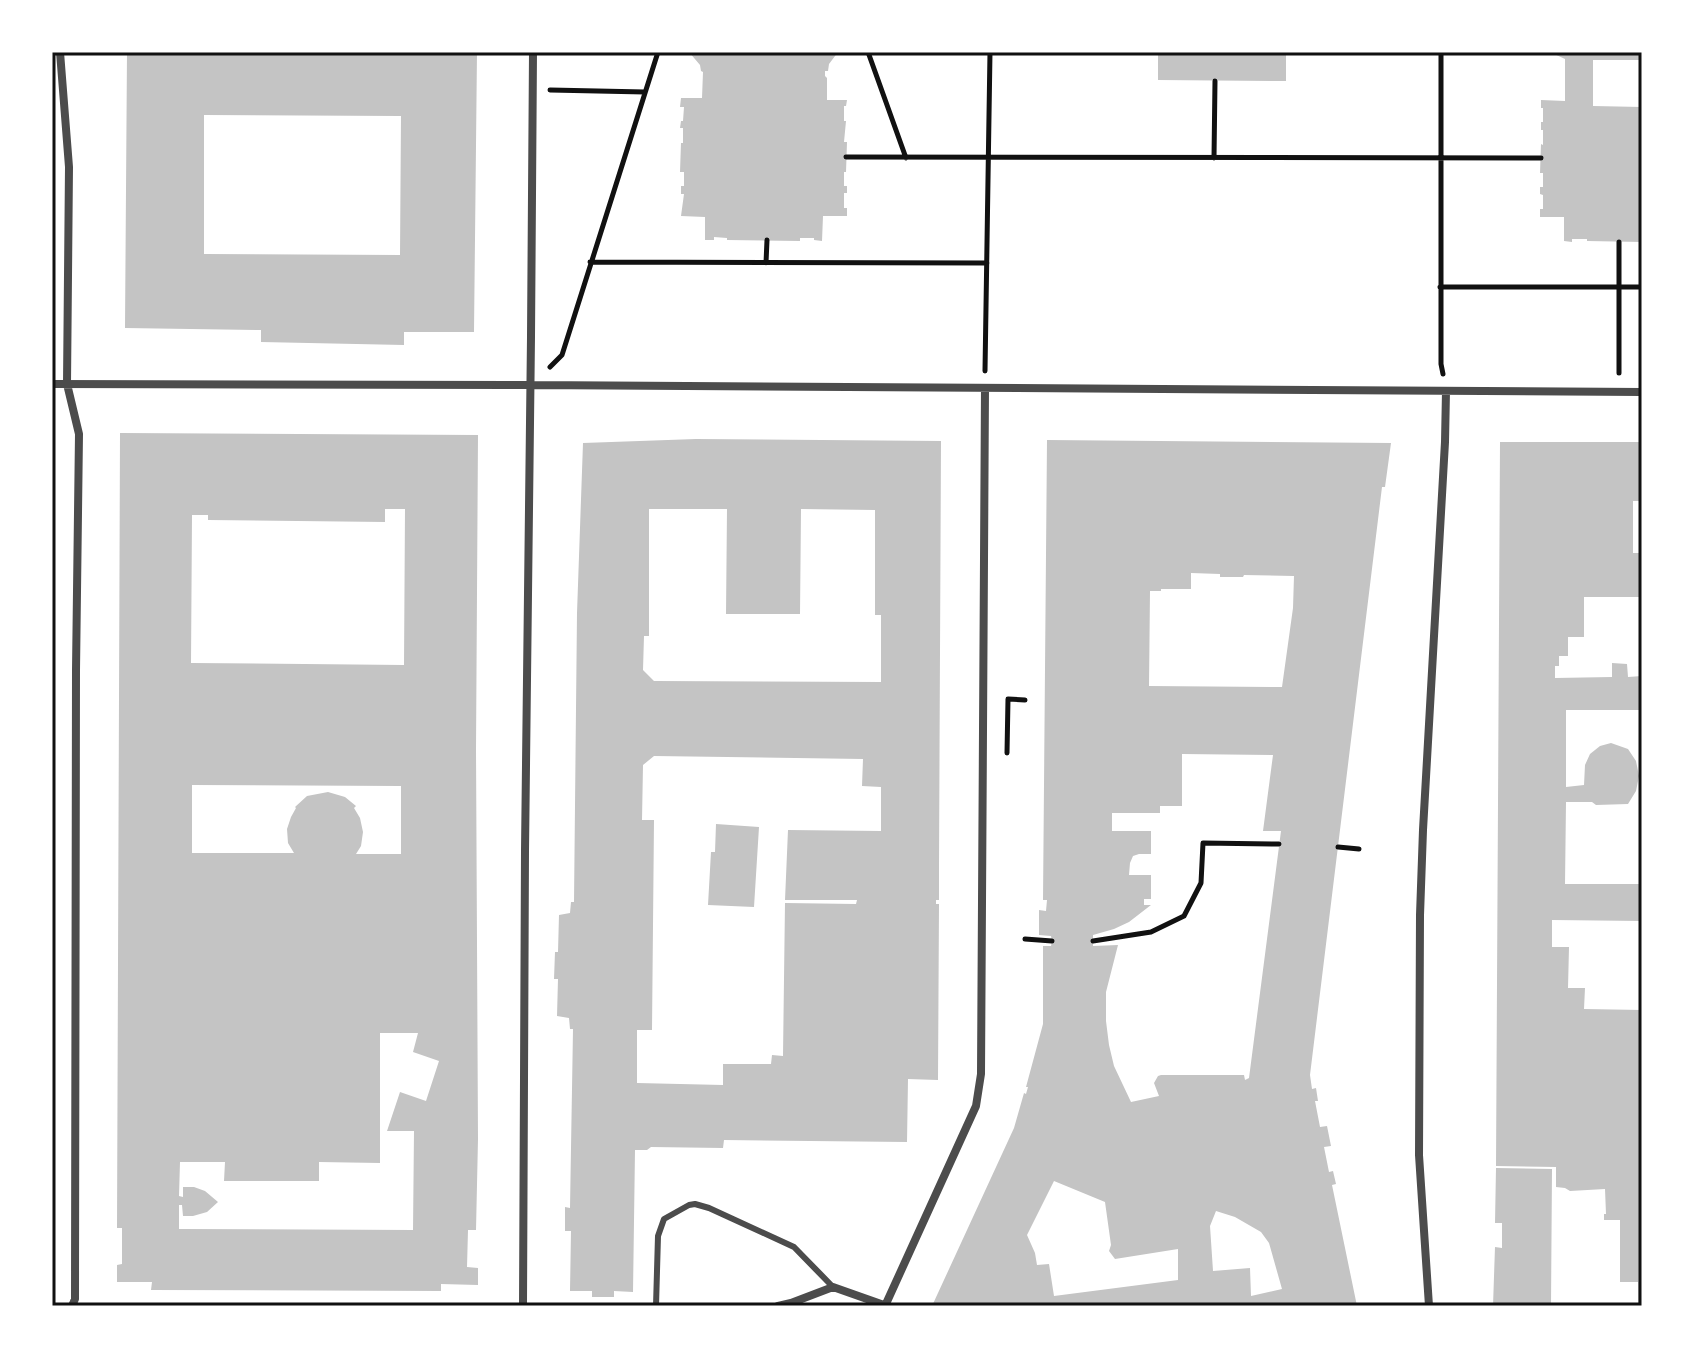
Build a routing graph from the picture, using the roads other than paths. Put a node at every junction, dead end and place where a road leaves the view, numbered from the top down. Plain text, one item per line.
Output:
1 (60, 52) edge
2 (533, 52) edge
3 (52, 384) edge
4 (67, 384) junction
5 (531, 385) junction
6 (985, 388) junction
7 (1446, 391) junction
8 (1642, 392) edge
9 (833, 1287) junction
10 (884, 1305) edge
11 (72, 1306) edge
12 (523, 1306) edge
13 (656, 1306) edge
14 (778, 1306) edge
15 (1429, 1306) edge

1 - 4 street
2 - 5 street
3 - 4 street
4 - 5 street
4 - 11 street
5 - 6 street
5 - 12 street
6 - 7 street
6 - 10 street
7 - 8 street
7 - 15 street
9 - 10 street
9 - 13 lane
9 - 14 street

